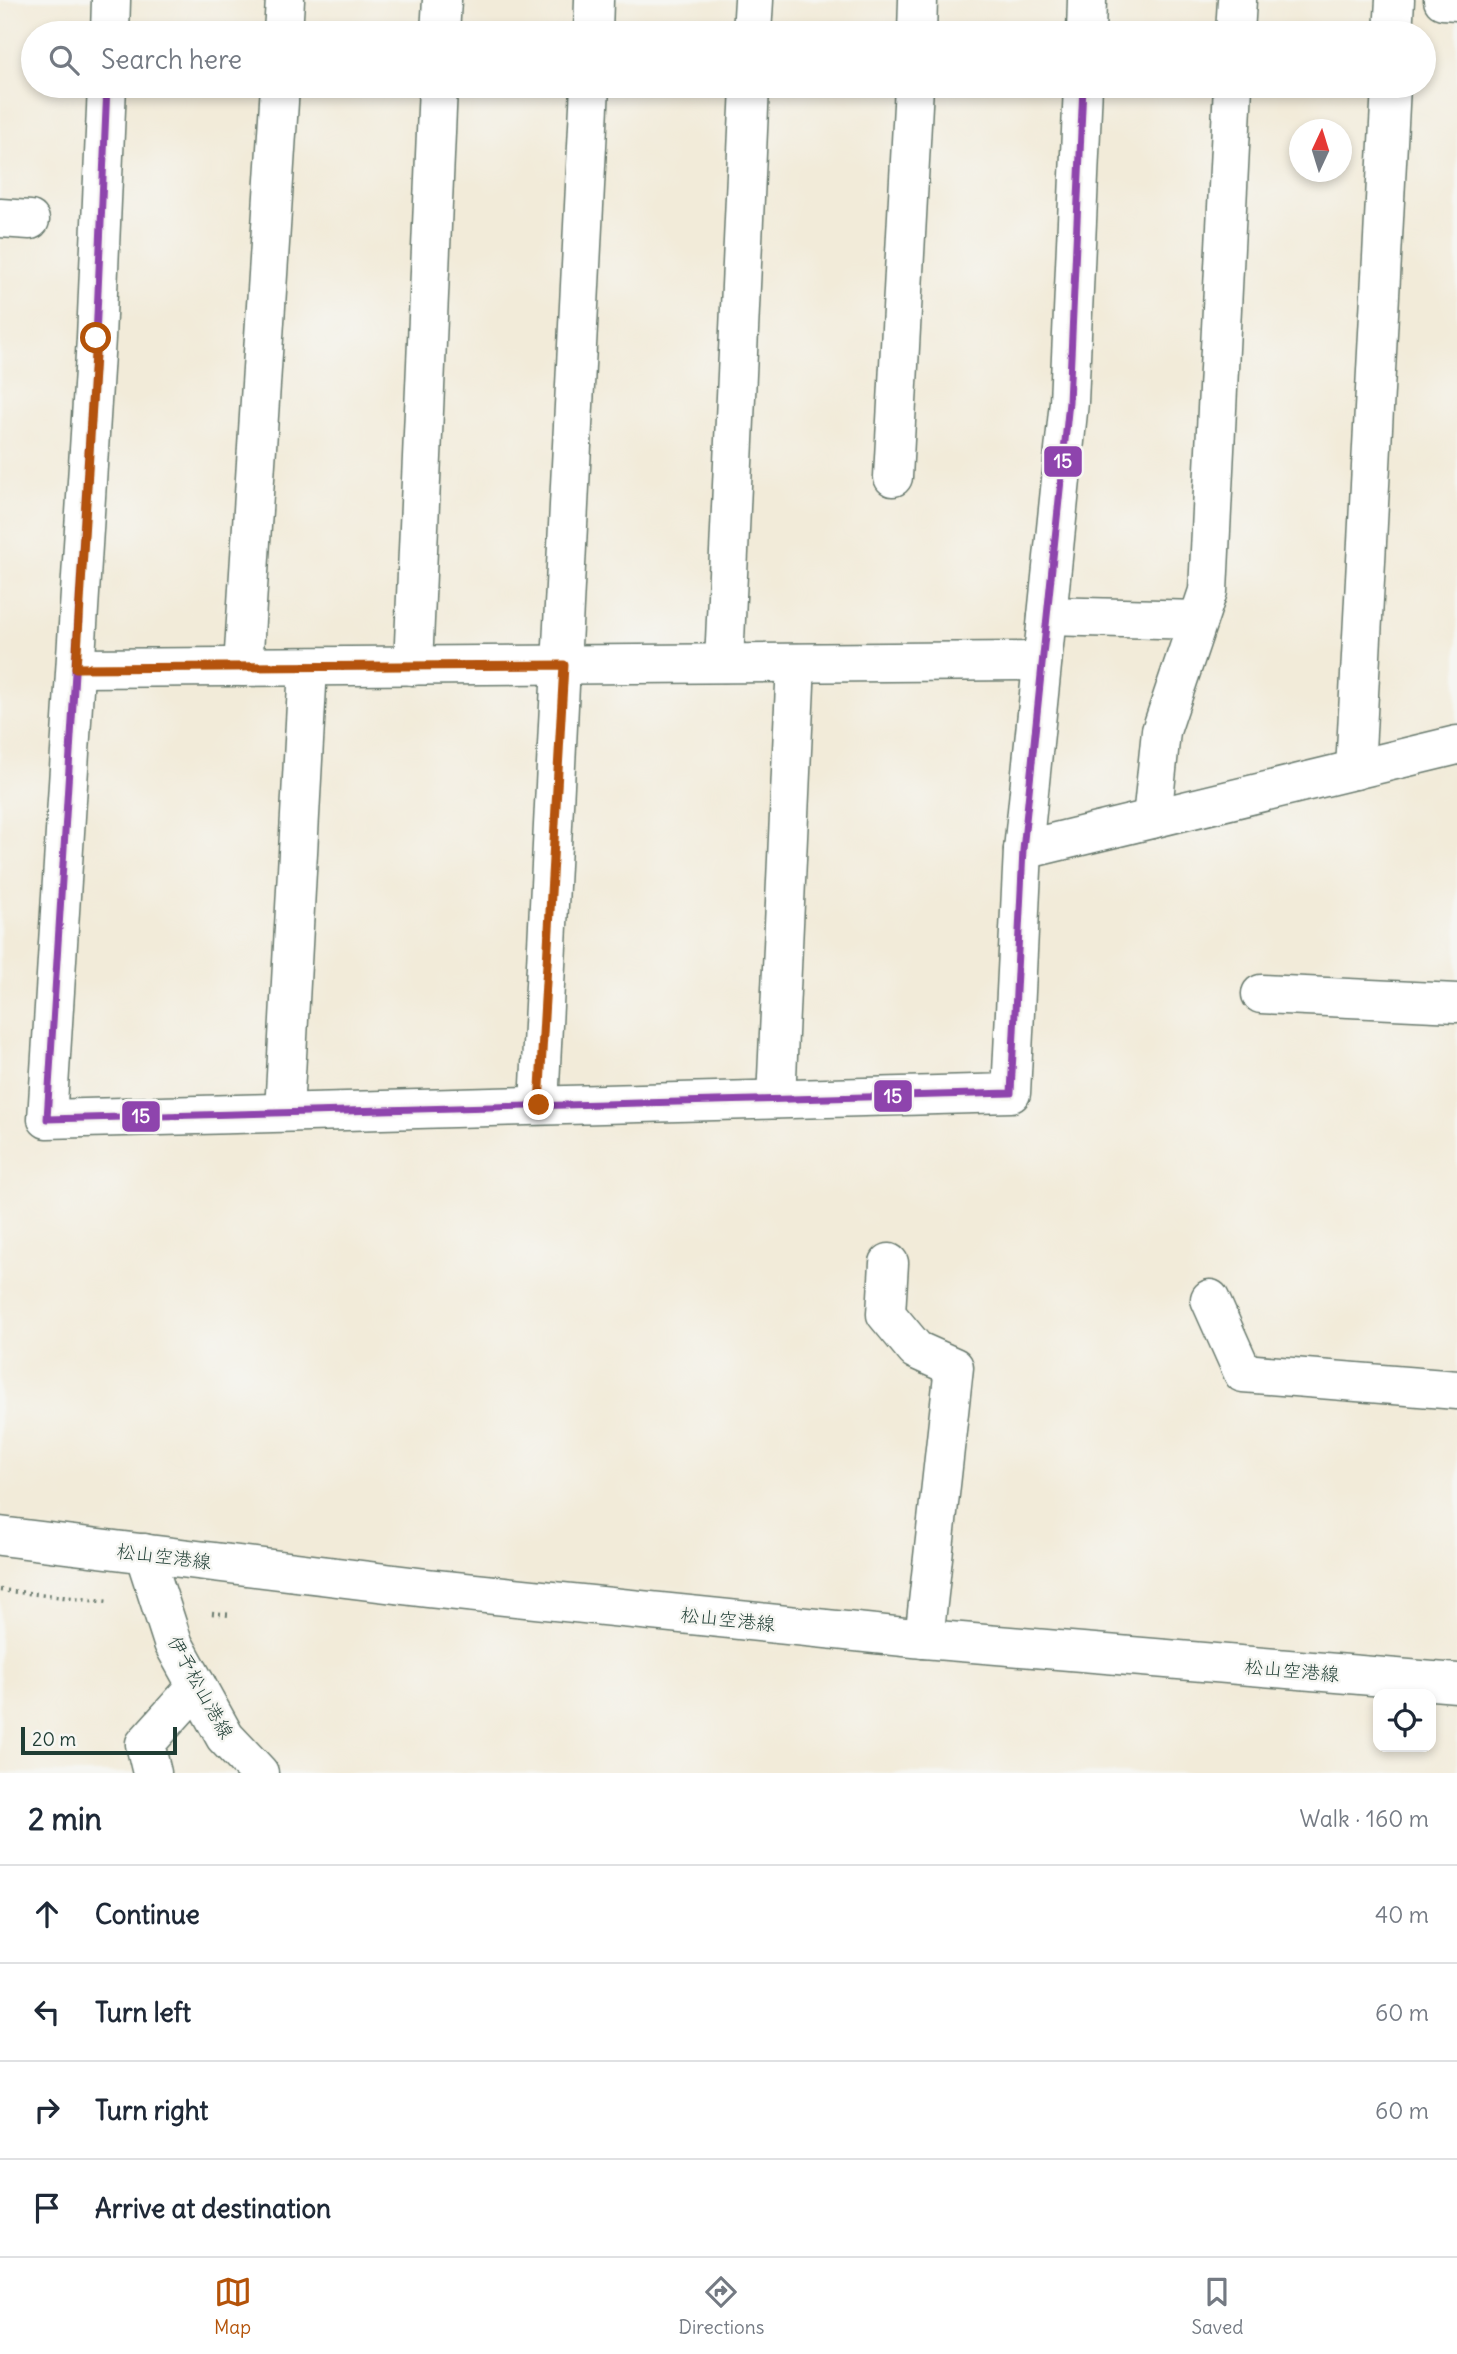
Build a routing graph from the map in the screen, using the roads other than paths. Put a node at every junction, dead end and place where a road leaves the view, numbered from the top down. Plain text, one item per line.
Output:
1 (111, 0) edge
2 (285, 0) edge
3 (442, 0) edge
4 (594, 0) edge
5 (754, 0) edge
6 (918, 0) edge
7 (1087, 0) edge
8 (1237, 0) edge
9 (1395, 0) edge
10 (1443, 0) edge
11 (1457, 1) edge
12 (110, 21) edge
13 (284, 21) edge
14 (441, 21) edge
15 (593, 21) edge
16 (753, 21) edge
17 (917, 21) edge
18 (1086, 21) edge
19 (1236, 21) edge
20 (1394, 21) edge
21 (106, 98) edge
22 (278, 98) edge
23 (438, 98) edge
24 (589, 98) edge
25 (749, 98) edge
26 (913, 98) edge
27 (1082, 98) edge
28 (1232, 98) edge
29 (1390, 98) edge
30 (893, 477) dead end
31 (1047, 616) junction
32 (1198, 620) junction
33 (1042, 662) junction
34 (724, 663) junction
35 (796, 663) junction
36 (564, 665) junction
37 (414, 666) junction
38 (243, 667) junction
39 (308, 667) junction
40 (76, 668) junction
41 (1457, 745) edge
42 (1355, 770) junction
43 (1152, 819) junction
44 (1024, 850) junction
45 (1261, 994) dead end
46 (1457, 1003) edge
47 (776, 1099) junction
48 (539, 1105) junction
49 (284, 1112) junction
50 (889, 1263) dead end
51 (1210, 1299) dead end
52 (1457, 1390) edge
53 (0, 1536) edge
54 (144, 1553) junction
55 (924, 1639) junction
56 (1457, 1683) edge
57 (197, 1686) junction
58 (152, 1773) edge
59 (259, 1773) edge

1 - 12 street
2 - 13 street
3 - 14 street
4 - 15 street
5 - 16 street
6 - 17 street
7 - 18 street
8 - 19 street
9 - 20 street
10 - 11 street
21 - 40 street
22 - 38 street
23 - 37 street
24 - 36 street
25 - 34 street
26 - 30 street
27 - 31 street
28 - 32 street
29 - 42 street
31 - 32 street
31 - 33 street
32 - 43 street
33 - 35 street
33 - 44 street
34 - 35 street
34 - 36 street
35 - 47 street
36 - 37 street
36 - 48 street
37 - 39 street
38 - 39 street
38 - 40 street
39 - 49 street
40 - 49 street
41 - 42 street
42 - 43 street
43 - 44 street
44 - 47 street
45 - 46 street
47 - 48 street
48 - 49 street
50 - 55 street
51 - 52 street
53 - 54 street, 松山空港線
54 - 55 street, 松山空港線
54 - 57 street, 伊予松山港線
55 - 56 street, 松山空港線
57 - 58 street
57 - 59 street, 伊予松山港線

